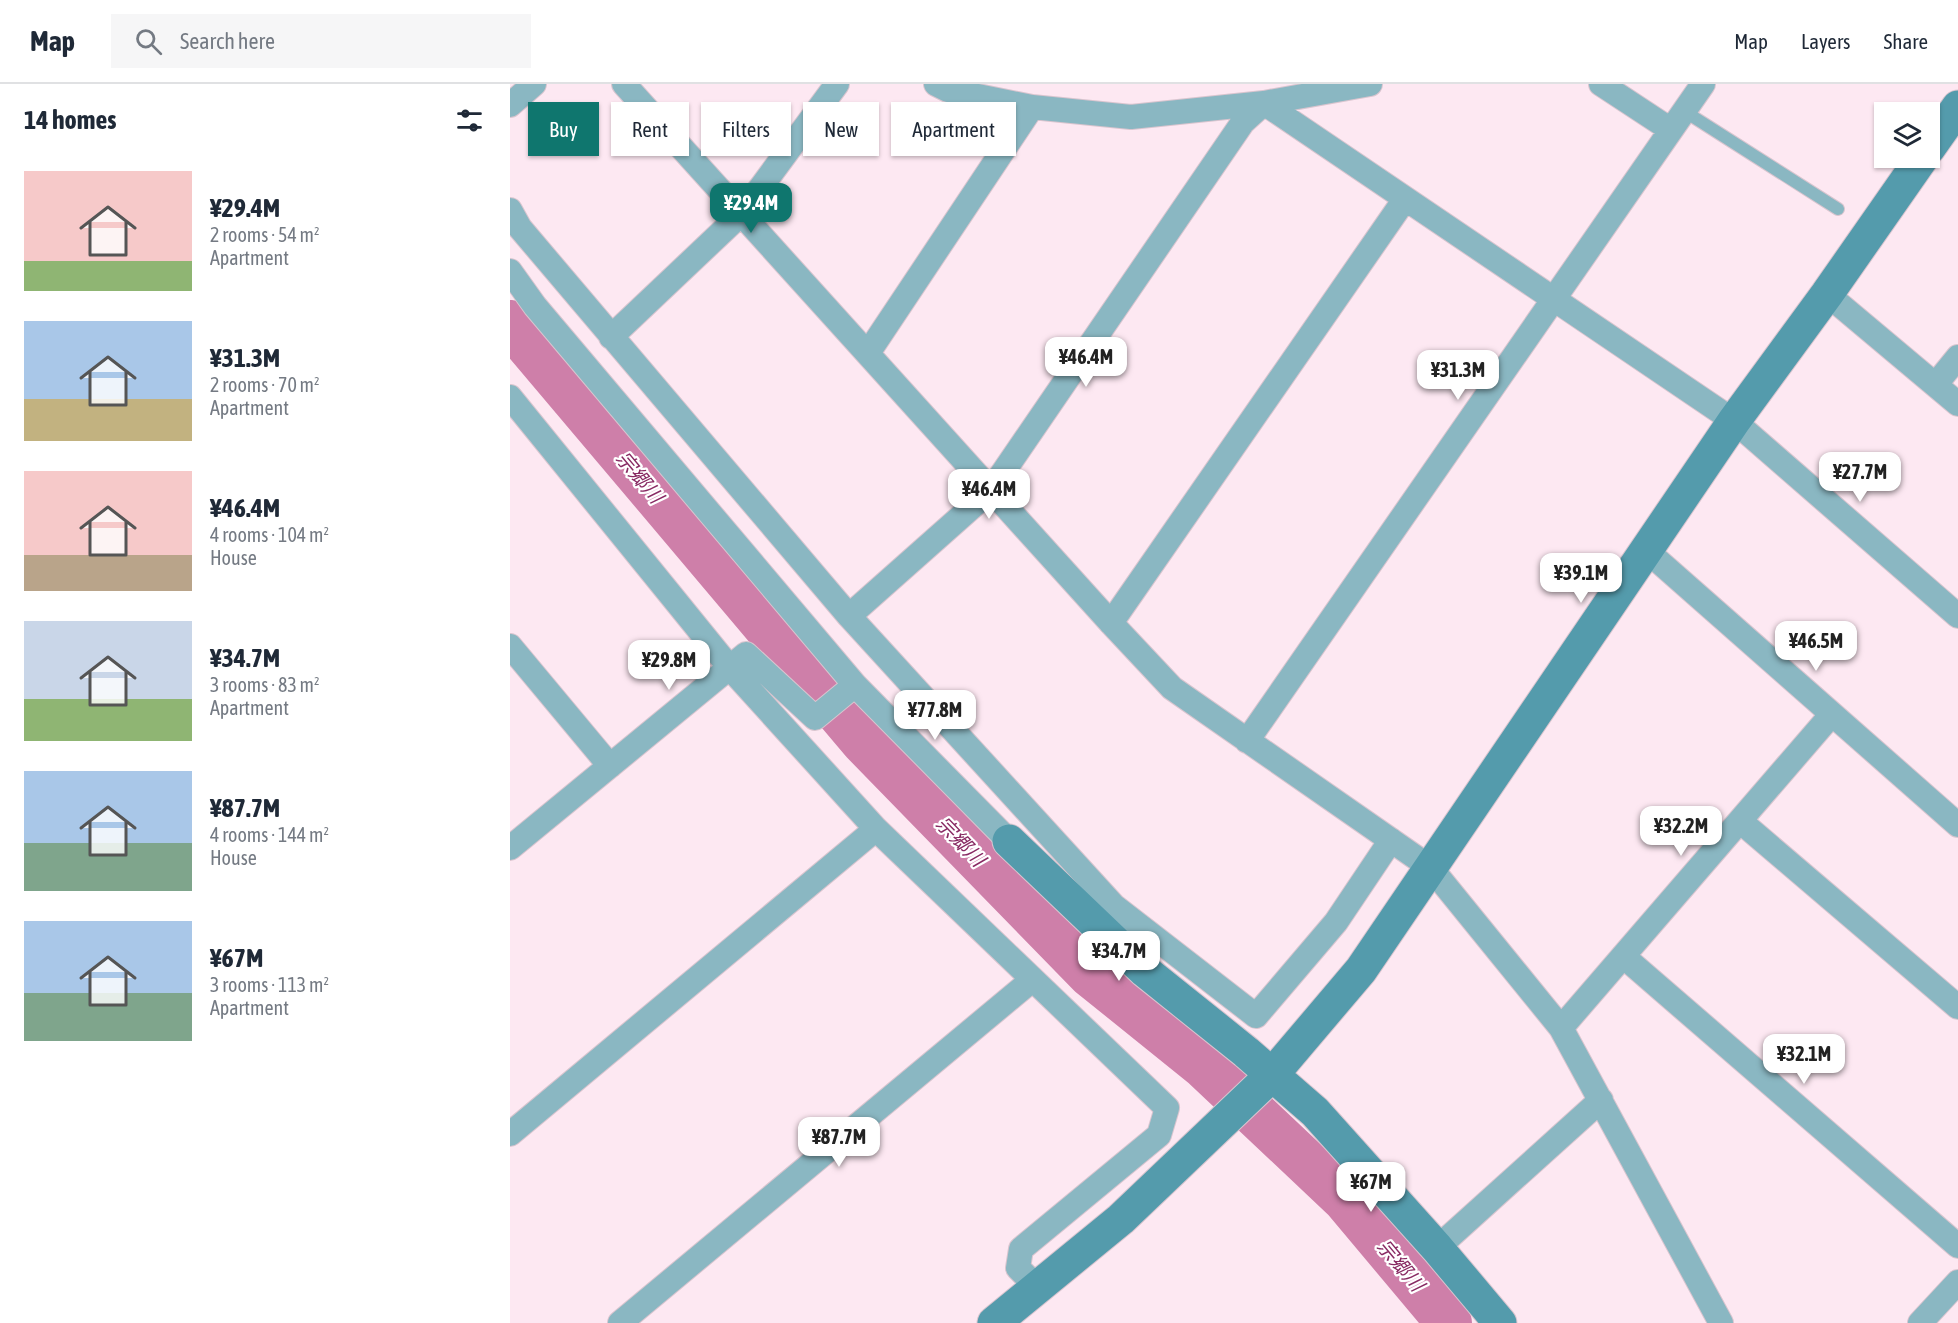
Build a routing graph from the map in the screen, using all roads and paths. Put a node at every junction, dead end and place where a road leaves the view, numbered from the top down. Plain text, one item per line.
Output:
1 (534, 84) edge
2 (624, 84) edge
3 (837, 84) edge
4 (936, 84) edge
5 (1370, 84) edge
6 (1601, 84) edge
7 (1703, 84) edge
8 (1264, 103) junction
9 (510, 105) edge
10 (1958, 106) edge
11 (1032, 107) junction
12 (1678, 121) junction
13 (1940, 132) edge
14 (1915, 168) edge
15 (1405, 199) junction
16 (1838, 209) dead end
17 (510, 210) edge
18 (742, 213) junction
19 (510, 271) edge
20 (1827, 294) junction
21 (1553, 300) junction
22 (610, 337) junction
23 (868, 353) junction
24 (1958, 357) edge
25 (1936, 384) junction
26 (510, 397) edge
27 (1958, 404) edge
28 (1734, 421) junction
29 (991, 490) junction
30 (1647, 551) junction
31 (849, 616) junction
32 (1958, 616) edge
33 (1111, 623) junction
34 (510, 646) edge
35 (730, 668) junction
36 (855, 685) junction
37 (1832, 714) junction
38 (1247, 741) junction
39 (610, 766) junction
40 (1740, 821) junction
41 (1958, 825) edge
42 (876, 829) junction
43 (1391, 840) junction
44 (1009, 841) joint
45 (510, 848) edge
46 (1431, 868) junction
47 (1623, 956) junction
48 (1032, 981) junction
49 (1958, 1007) edge
50 (1561, 1028) junction
51 (1272, 1075) junction
52 (1602, 1100) junction
53 (510, 1134) edge
54 (1958, 1246) edge
55 (1437, 1248) junction
56 (1958, 1282) edge
57 (1036, 1287) junction
58 (620, 1323) edge
59 (994, 1323) edge
60 (1500, 1323) edge
61 (1721, 1323) edge
62 (1920, 1323) edge

1 - 9 street
2 - 18 street
3 - 18 street
4 - 11 street
5 - 8 street
6 - 12 street
7 - 12 street
8 - 11 street
8 - 15 street
8 - 29 street
10 - 13 street
11 - 23 street
12 - 16 lane
12 - 21 street
14 - 20 street
15 - 21 street
15 - 33 street
17 - 22 street
18 - 22 street
18 - 23 street
19 - 36 street
20 - 25 street
20 - 28 street
21 - 28 street
21 - 38 street
22 - 31 street
23 - 29 street
24 - 25 street
25 - 27 street
26 - 35 street
28 - 30 street
28 - 32 street
29 - 31 street
29 - 33 street
30 - 37 street
30 - 46 street
31 - 43 street
33 - 38 street
34 - 39 street
35 - 36 street
35 - 39 street
35 - 42 street
36 - 44 street
37 - 40 street
37 - 41 street
38 - 43 street
39 - 45 street
40 - 47 street
40 - 49 street
42 - 48 street
42 - 53 street
43 - 46 street
44 - 51 street
46 - 50 street
46 - 51 street
47 - 50 street
47 - 54 street
48 - 57 street
48 - 58 street
50 - 52 street
51 - 55 street
51 - 57 street
52 - 55 street
52 - 61 street
55 - 60 street
56 - 62 street
57 - 59 street

